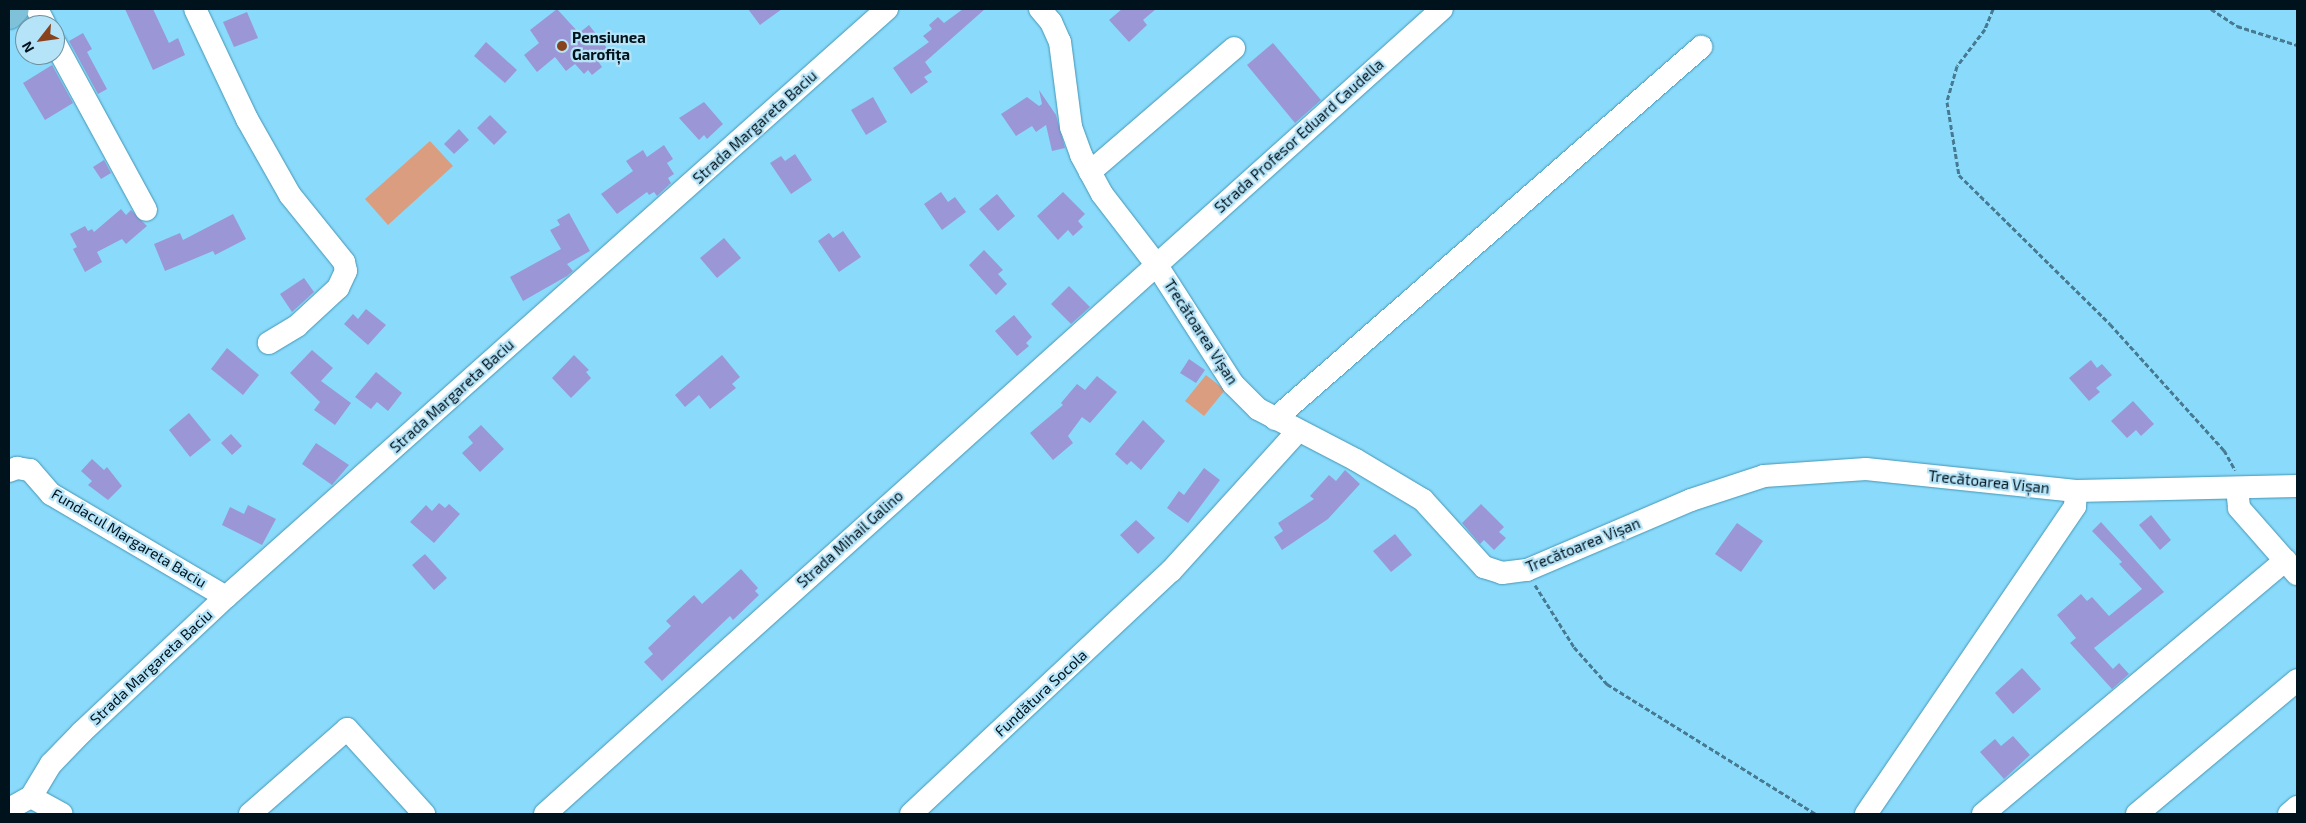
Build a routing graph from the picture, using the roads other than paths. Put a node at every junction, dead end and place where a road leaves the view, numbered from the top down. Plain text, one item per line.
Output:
1 (15, 9) edge
2 (195, 9) edge
3 (887, 9) edge
4 (1040, 9) edge
5 (1442, 9) edge
6 (9, 15) edge
7 (1701, 47) dead end
8 (1234, 48) dead end
9 (65, 60) edge
10 (1090, 172) junction
11 (146, 210) dead end
12 (1156, 264) junction
13 (269, 343) dead end
14 (1274, 419) junction
15 (1298, 431) junction
16 (9, 471) edge
17 (2297, 486) edge
18 (2237, 488) junction
19 (2076, 490) junction
20 (2292, 567) edge
21 (226, 596) junction
22 (2297, 680) edge
23 (32, 797) junction
24 (2297, 807) edge
25 (9, 809) edge
26 (62, 814) edge
27 (250, 814) edge
28 (424, 814) edge
29 (545, 814) edge
30 (911, 814) edge
31 (1866, 814) edge
32 (1983, 814) edge
33 (2137, 814) edge
34 (2289, 814) edge

1 - 6 main road
2 - 13 street
3 - 21 street, Strada Margareta Baciu
4 - 10 street, Trecătoarea Vișan
5 - 12 street, Strada Profesor Eduard Caudella
7 - 14 street
8 - 10 street
9 - 11 street
10 - 12 street, Trecătoarea Vișan
12 - 14 street, Trecătoarea Vișan
12 - 29 street, Strada Mihail Galino
14 - 15 street, Trecătoarea Vișan
15 - 19 street, Trecătoarea Vișan
15 - 30 street, Fundătura Socola
16 - 21 street, Fundacul Margareta Baciu
17 - 18 street, Trecătoarea Vișan
18 - 19 street, Trecătoarea Vișan
18 - 20 street
19 - 31 street
20 - 32 street
21 - 23 street, Strada Margareta Baciu
22 - 33 street
23 - 25 street
23 - 26 street
24 - 34 street
27 - 28 street

